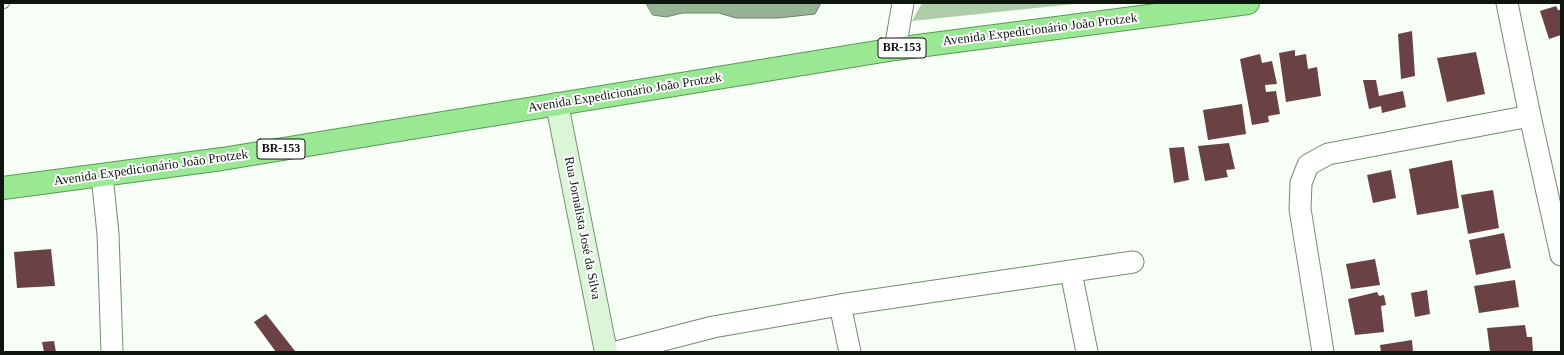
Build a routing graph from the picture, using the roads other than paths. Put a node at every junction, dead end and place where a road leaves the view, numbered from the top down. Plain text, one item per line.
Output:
1 (903, 3) edge
2 (1248, 3) edge
3 (1507, 3) edge
4 (895, 49) junction
5 (557, 104) junction
6 (1530, 116) junction
7 (102, 175) junction
8 (3, 188) edge
9 (1561, 254) edge
10 (1133, 262) dead end
11 (1071, 272) junction
12 (840, 305) junction
13 (112, 352) edge
14 (606, 352) edge
15 (617, 352) edge
16 (850, 352) edge
17 (1087, 352) edge
18 (1323, 352) edge

1 - 4 street
2 - 4 highway, Avenida Expedicionário João Protzek / BR-153
3 - 6 street
4 - 5 highway, Avenida Expedicionário João Protzek / BR-153
5 - 7 highway, Avenida Expedicionário João Protzek / BR-153
5 - 14 main road, Rua Jornalista José da Silva
6 - 9 street
6 - 18 street
7 - 8 highway, Avenida Expedicionário João Protzek / BR-153
7 - 13 street
10 - 11 street
11 - 12 street
11 - 17 street
12 - 15 street
12 - 16 street

